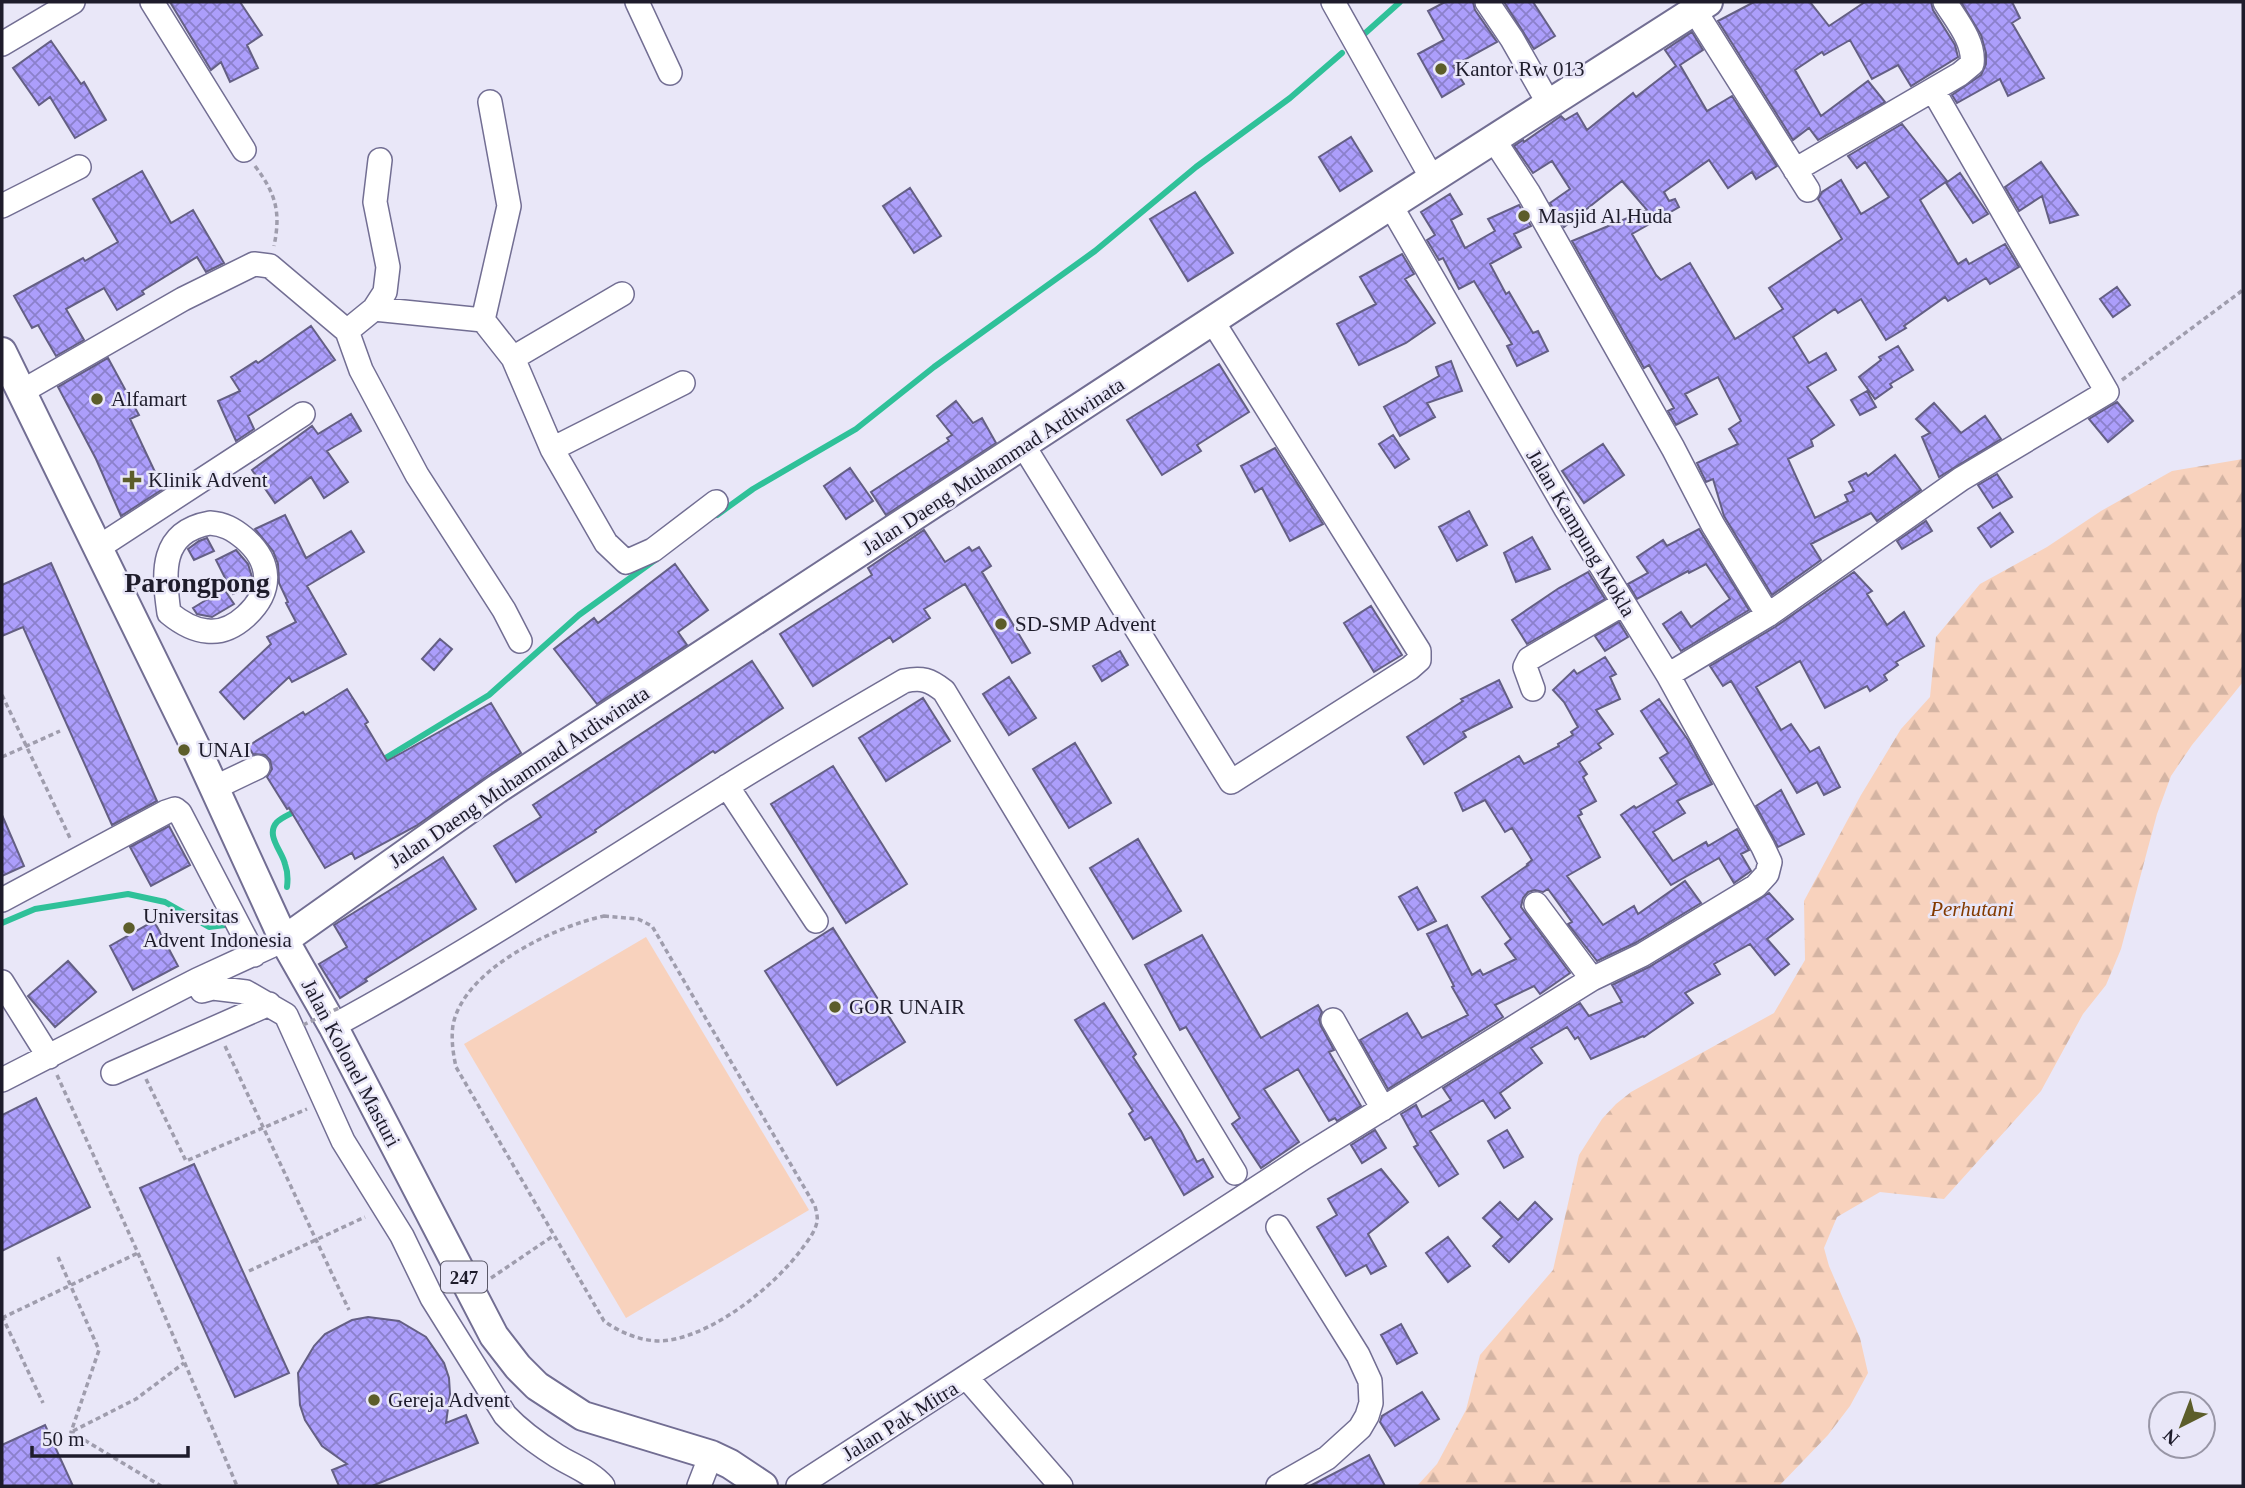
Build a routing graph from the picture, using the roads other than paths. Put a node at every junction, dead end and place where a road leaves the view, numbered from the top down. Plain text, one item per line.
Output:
1 (74, 2) edge
2 (152, 2) edge
3 (637, 2) edge
4 (1333, 2) edge
5 (1487, 2) edge
6 (1945, 2) edge
7 (1702, 6) edge
8 (2, 44) edge
9 (670, 73) dead end
10 (1933, 90) junction
11 (490, 102) dead end
12 (1549, 104) junction
13 (1494, 140) junction
14 (244, 150) road end
15 (380, 160) dead end
16 (79, 167) dead end
17 (1795, 170) junction
18 (1433, 180) junction
19 (1808, 190) dead end
20 (2, 206) edge
21 (1391, 206) junction
22 (622, 294) dead end
23 (374, 309) junction
24 (483, 320) junction
25 (1213, 321) junction
26 (347, 331) junction
27 (2, 352) edge
28 (513, 358) junction
29 (683, 383) dead end
30 (21, 392) junction
31 (303, 414) dead end
32 (1023, 445) junction
33 (552, 449) junction
34 (716, 502) dead end
35 (99, 547) junction
36 (1623, 604) junction
37 (169, 613) junction
38 (1768, 615) junction
39 (138, 629) junction
40 (520, 641) dead end
41 (1668, 675) junction
42 (1533, 689) dead end
43 (258, 767) dead end
44 (727, 786) junction
45 (214, 788) junction
46 (1770, 862) joint
47 (2, 900) edge
48 (1535, 904) dead end
49 (816, 921) dead end
50 (284, 940) junction
51 (254, 955) junction
52 (1592, 979) junction
53 (2, 982) edge
54 (200, 985) junction
55 (269, 1004) junction
56 (337, 1016) junction
57 (1333, 1020) dead end
58 (217, 1027) junction
59 (49, 1057) junction
60 (113, 1073) dead end
61 (2, 1080) edge
62 (1382, 1109) junction
63 (1235, 1173) dead end
64 (1278, 1227) dead end
65 (967, 1378) junction
66 (711, 1455) junction
67 (603, 1486) edge
68 (699, 1486) edge
69 (763, 1486) edge
70 (798, 1486) edge
71 (1061, 1486) edge
72 (1278, 1486) edge

1 - 8 street
2 - 14 street
3 - 9 street
4 - 18 street
5 - 12 street
6 - 10 street
7 - 12 main road, Jalan Daeng Muhammad Ardiwinata
7 - 17 street
10 - 17 street
10 - 38 street
11 - 24 street
12 - 13 main road, Jalan Daeng Muhammad Ardiwinata
13 - 18 main road, Jalan Daeng Muhammad Ardiwinata
13 - 38 street
15 - 23 street
16 - 20 street
17 - 19 street
18 - 21 main road, Jalan Daeng Muhammad Ardiwinata
21 - 25 main road, Jalan Daeng Muhammad Ardiwinata
21 - 36 street, Jalan Kampung Mokla
22 - 28 street
23 - 24 street
23 - 26 street
24 - 28 street
25 - 32 main road, Jalan Daeng Muhammad Ardiwinata
25 - 32 street
26 - 30 street
26 - 40 street
27 - 30 main road, Jalan Kolonel Masturi / 247
28 - 33 street
29 - 33 street
30 - 35 main road, Jalan Kolonel Masturi / 247
31 - 35 street
32 - 50 main road, Jalan Daeng Muhammad Ardiwinata
33 - 34 street
35 - 39 main road, Jalan Kolonel Masturi / 247
36 - 41 street, Jalan Kampung Mokla
36 - 42 street
37 - 37 street
37 - 39 street
38 - 41 street
39 - 45 main road, Jalan Kolonel Masturi / 247
41 - 46 street, Jalan Kampung Mokla
43 - 45 street
44 - 49 street
44 - 56 street
44 - 63 street
45 - 50 main road, Jalan Kolonel Masturi / 247
46 - 52 street, Jalan Pak Mitra
47 - 51 street
48 - 52 street
50 - 51 street
50 - 56 main road, Jalan Kolonel Masturi / 247
51 - 54 street
52 - 62 street, Jalan Pak Mitra
53 - 59 street
54 - 55 street
54 - 58 street
54 - 59 street
55 - 58 street
55 - 67 street
56 - 66 main road, Jalan Kolonel Masturi / 247
57 - 62 street
58 - 60 street
59 - 61 street
62 - 65 street, Jalan Pak Mitra
64 - 72 street
65 - 70 street, Jalan Pak Mitra
65 - 71 street
66 - 68 street
66 - 69 main road, Jalan Kolonel Masturi / 247

